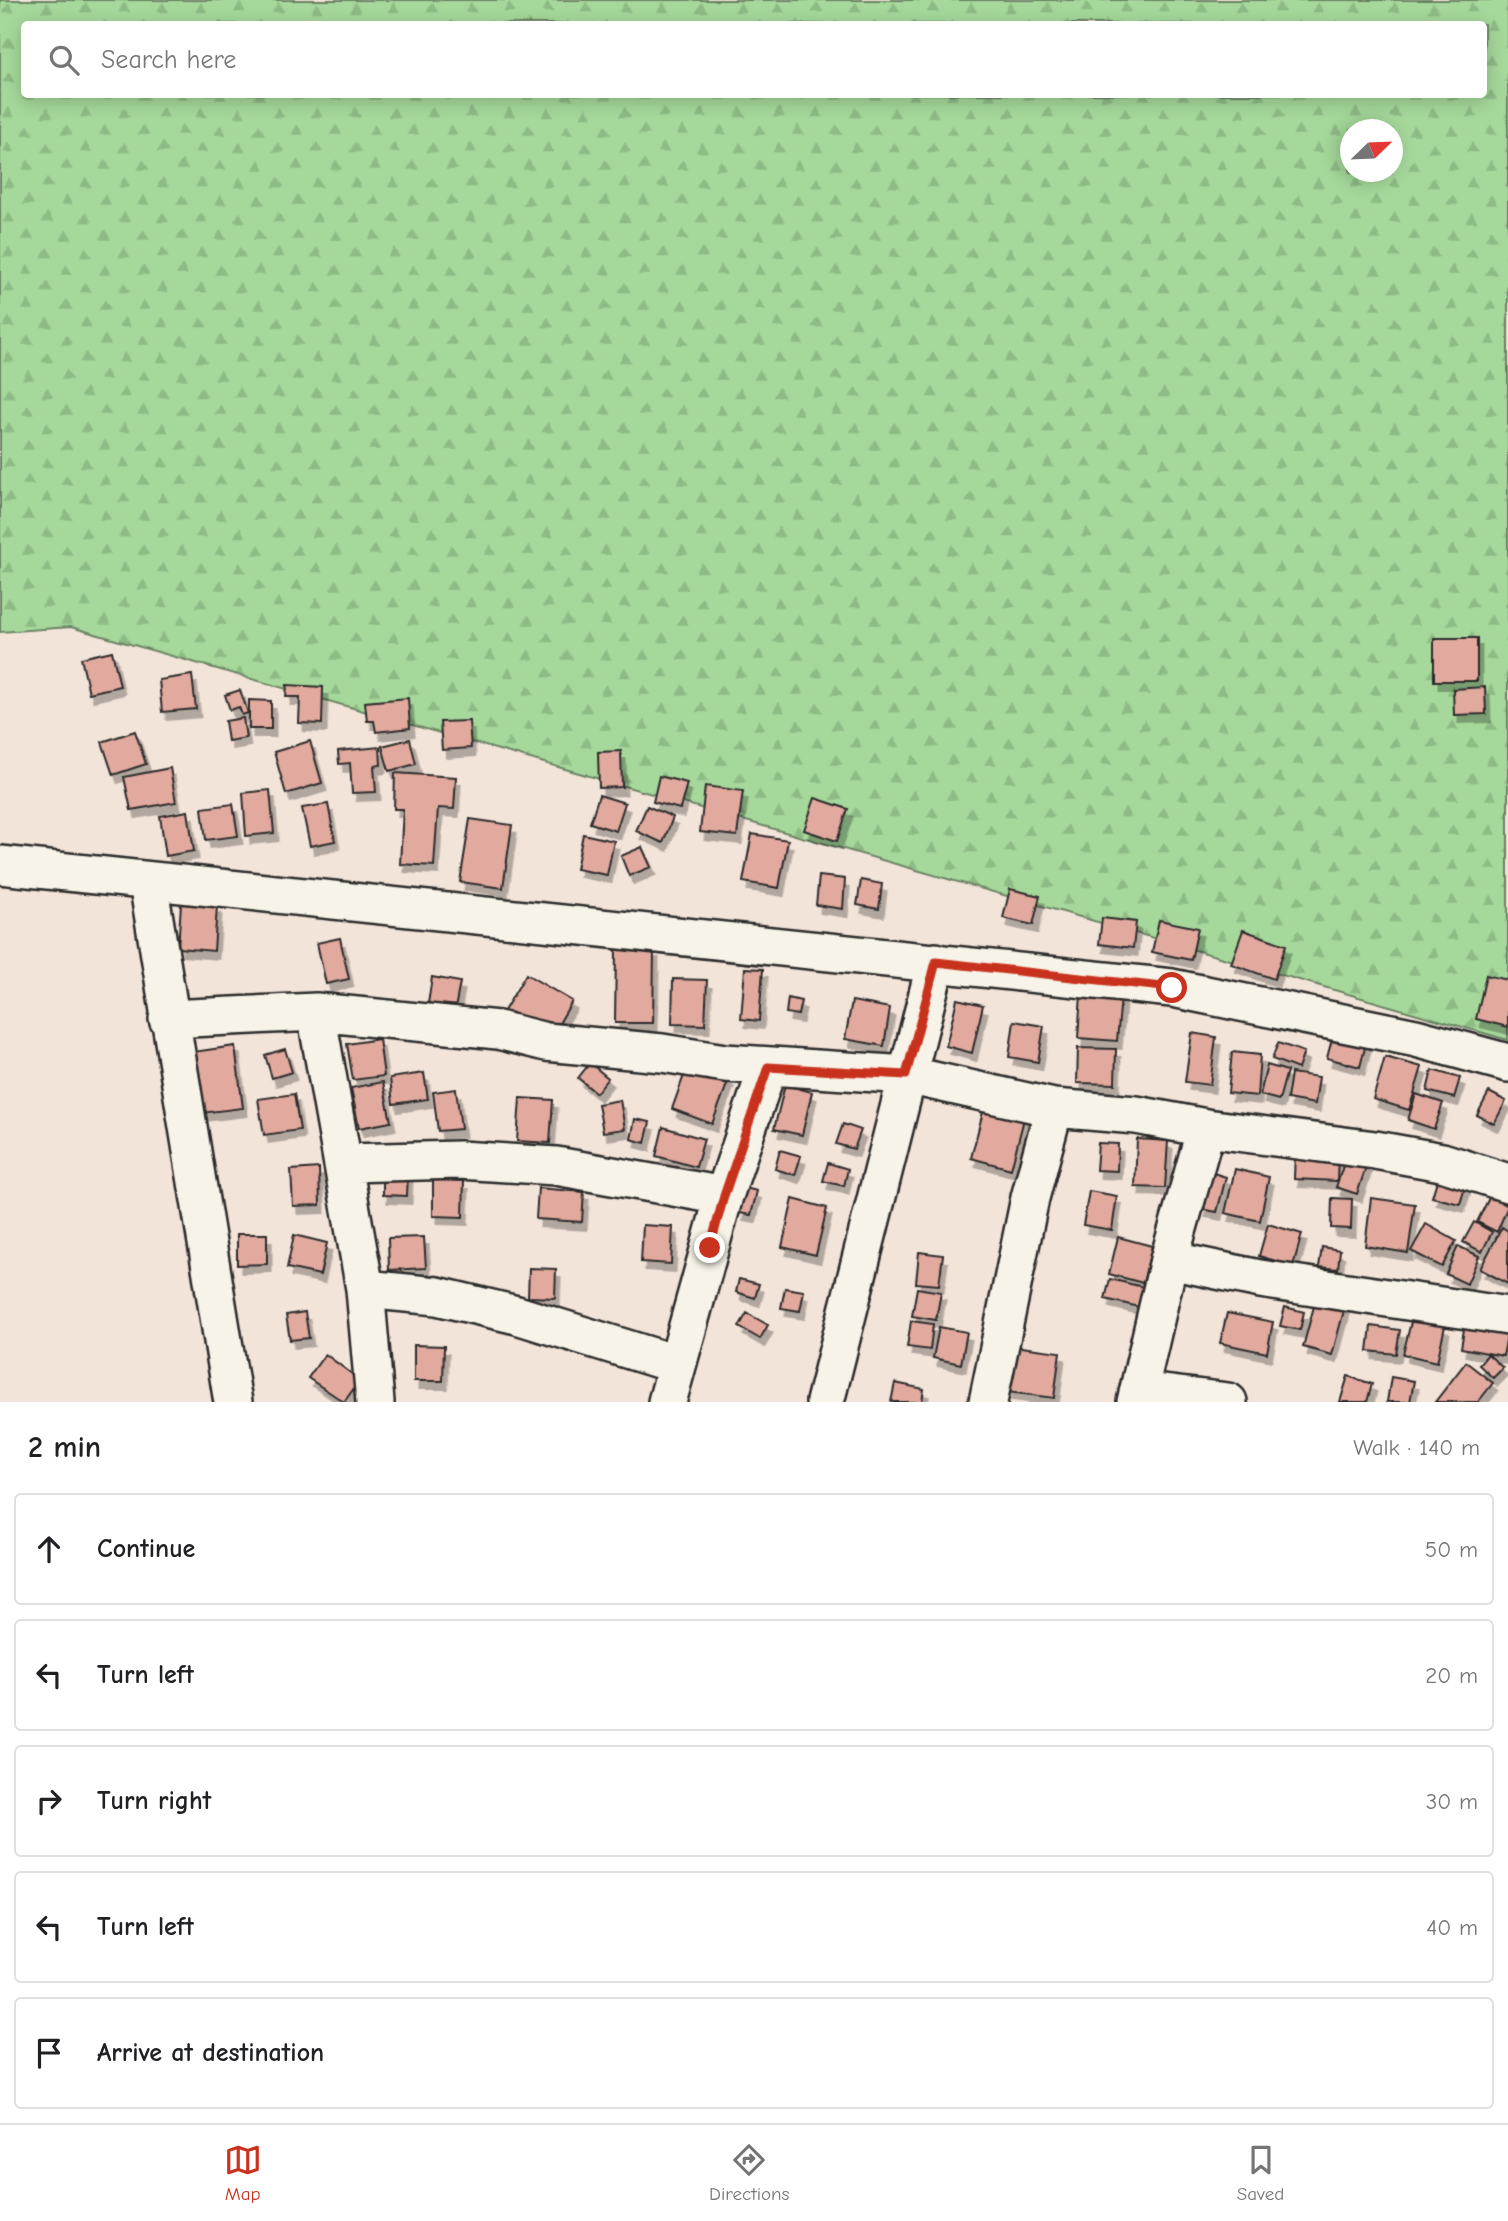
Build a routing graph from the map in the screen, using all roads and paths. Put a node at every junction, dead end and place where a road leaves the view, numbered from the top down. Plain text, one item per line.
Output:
1 (0, 866) edge
2 (148, 882) junction
3 (936, 962) junction
4 (316, 1012) junction
5 (169, 1018) junction
6 (1508, 1063) edge
7 (768, 1067) junction
8 (906, 1075) junction
9 (1054, 1108) junction
10 (1206, 1128) junction
11 (346, 1163) junction
12 (1508, 1183) edge
13 (724, 1196) junction
14 (1169, 1260) junction
15 (365, 1289) junction
16 (1508, 1316) edge
17 (676, 1364) junction
18 (1137, 1396) edge
19 (233, 1402) edge
20 (375, 1402) edge
21 (667, 1402) edge
22 (825, 1402) edge
23 (988, 1402) edge
24 (1228, 1402) edge

1 - 2 street
2 - 3 street
2 - 5 street
3 - 6 street
3 - 8 street
4 - 5 street
4 - 7 street
4 - 11 street
5 - 19 street
7 - 8 street
7 - 13 street
8 - 9 street
8 - 22 street
9 - 10 street
9 - 23 street
10 - 12 street
10 - 14 street
11 - 13 street
11 - 15 street
13 - 17 street
14 - 16 street
14 - 18 street
15 - 17 street
15 - 20 street
17 - 21 street
18 - 24 street

